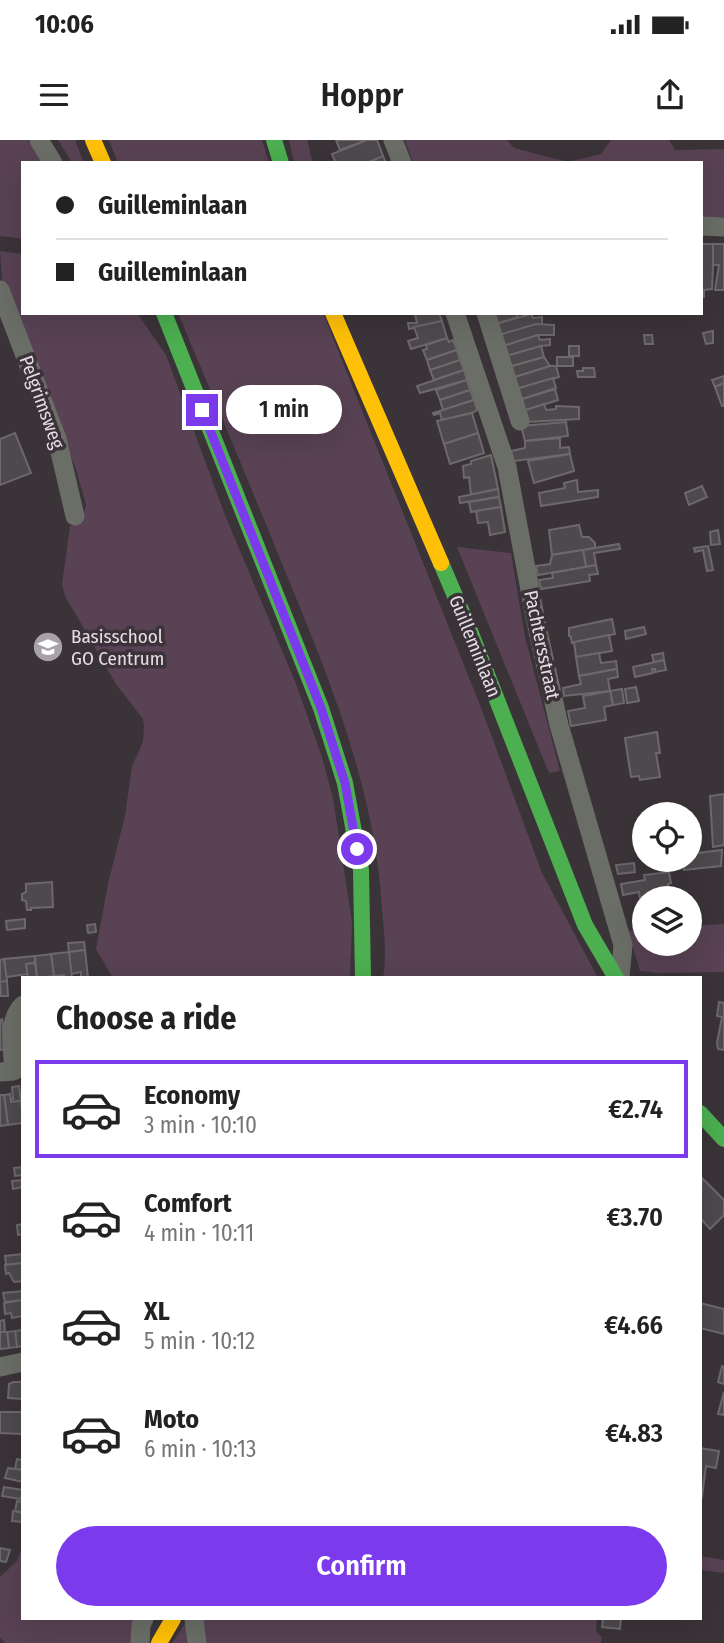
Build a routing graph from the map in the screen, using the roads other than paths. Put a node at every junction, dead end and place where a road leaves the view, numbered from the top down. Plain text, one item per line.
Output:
1 (39, 140) edge
2 (93, 140) edge
3 (274, 140) edge
4 (393, 140) edge
5 (52, 161) edge
6 (102, 161) edge
7 (280, 161) edge
8 (400, 161) edge
9 (703, 226) edge
10 (724, 226) edge
11 (0, 290) edge
12 (165, 315) edge
13 (334, 315) edge
14 (457, 315) edge
15 (487, 315) edge
16 (520, 421) dead end
17 (75, 516) dead end
18 (363, 976) edge
19 (617, 976) edge
20 (618, 976) edge
21 (21, 1007) edge
22 (12, 1071) edge
23 (702, 1115) edge
24 (724, 1139) edge
25 (21, 1362) edge
26 (0, 1367) edge
27 (144, 1620) edge
28 (172, 1620) edge
29 (194, 1620) edge
30 (140, 1643) edge
31 (159, 1643) edge
32 (197, 1643) edge

1 - 5 street
2 - 6 main road
3 - 7 main road
4 - 8 street
9 - 10 street
11 - 17 street, Pelgrimsweg
12 - 18 main road
13 - 19 main road, Guilleminlaan
14 - 20 street, Pachtersstraat
15 - 16 street
21 - 22 street
23 - 24 main road
25 - 26 street
27 - 30 street
28 - 31 main road
29 - 32 street

